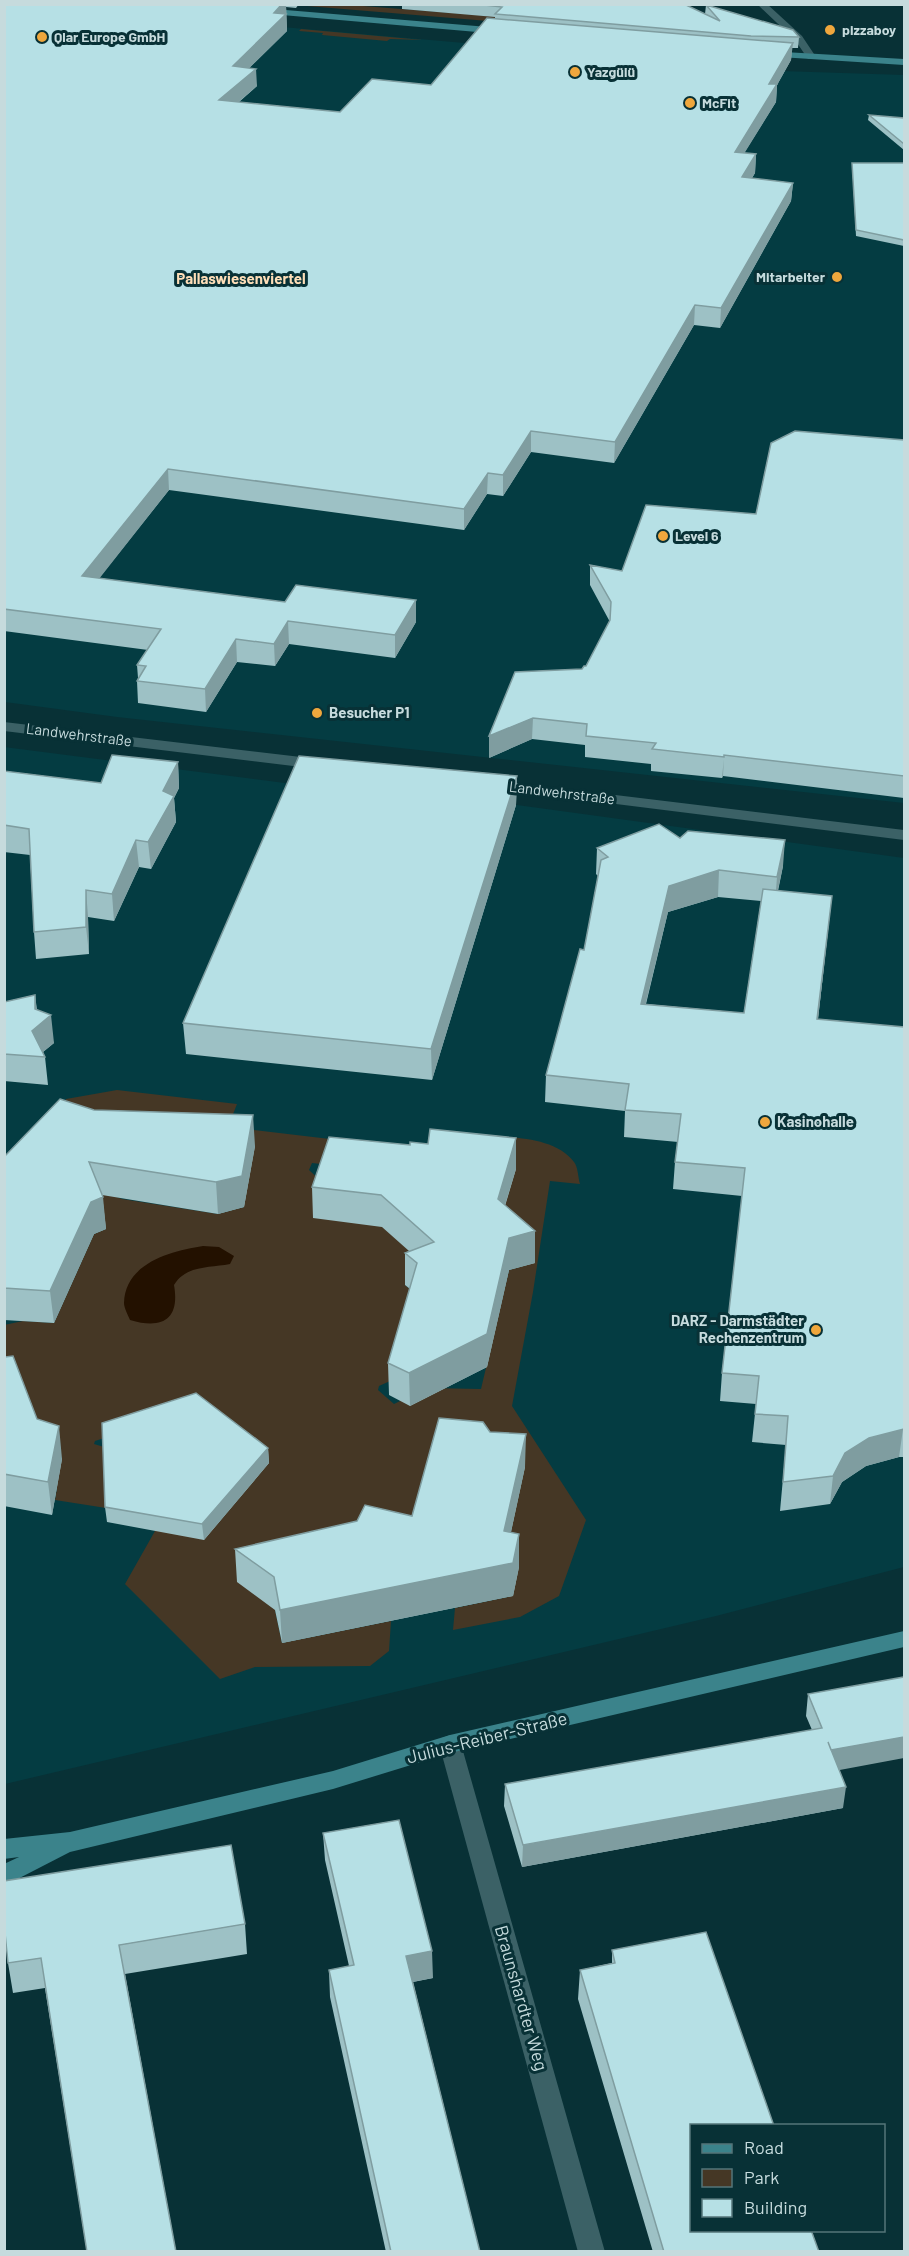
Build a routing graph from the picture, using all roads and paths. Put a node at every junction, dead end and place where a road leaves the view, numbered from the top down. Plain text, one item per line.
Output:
1 (762, 4) edge
2 (256, 10) edge
3 (513, 33) edge
4 (762, 53) edge
5 (811, 57) junction
6 (904, 62) edge
7 (4, 726) edge
8 (338, 767) edge
9 (475, 783) edge
10 (904, 835) edge
11 (904, 1639) edge
12 (450, 1744) junction
13 (70, 1842) junction
14 (4, 1849) edge
15 (4, 1876) edge
16 (592, 2252) edge

1 - 5 street
2 - 3 main road
4 - 5 main road
5 - 6 main road
7 - 8 street, Landwehrstraße
9 - 10 street, Landwehrstraße
11 - 12 main road, Julius-Reiber-Straße
12 - 13 main road, Julius-Reiber-Straße
12 - 16 street, Braunshardter Weg
13 - 14 main road, Julius-Reiber-Straße
13 - 15 main road, Julius-Reiber-Straße

